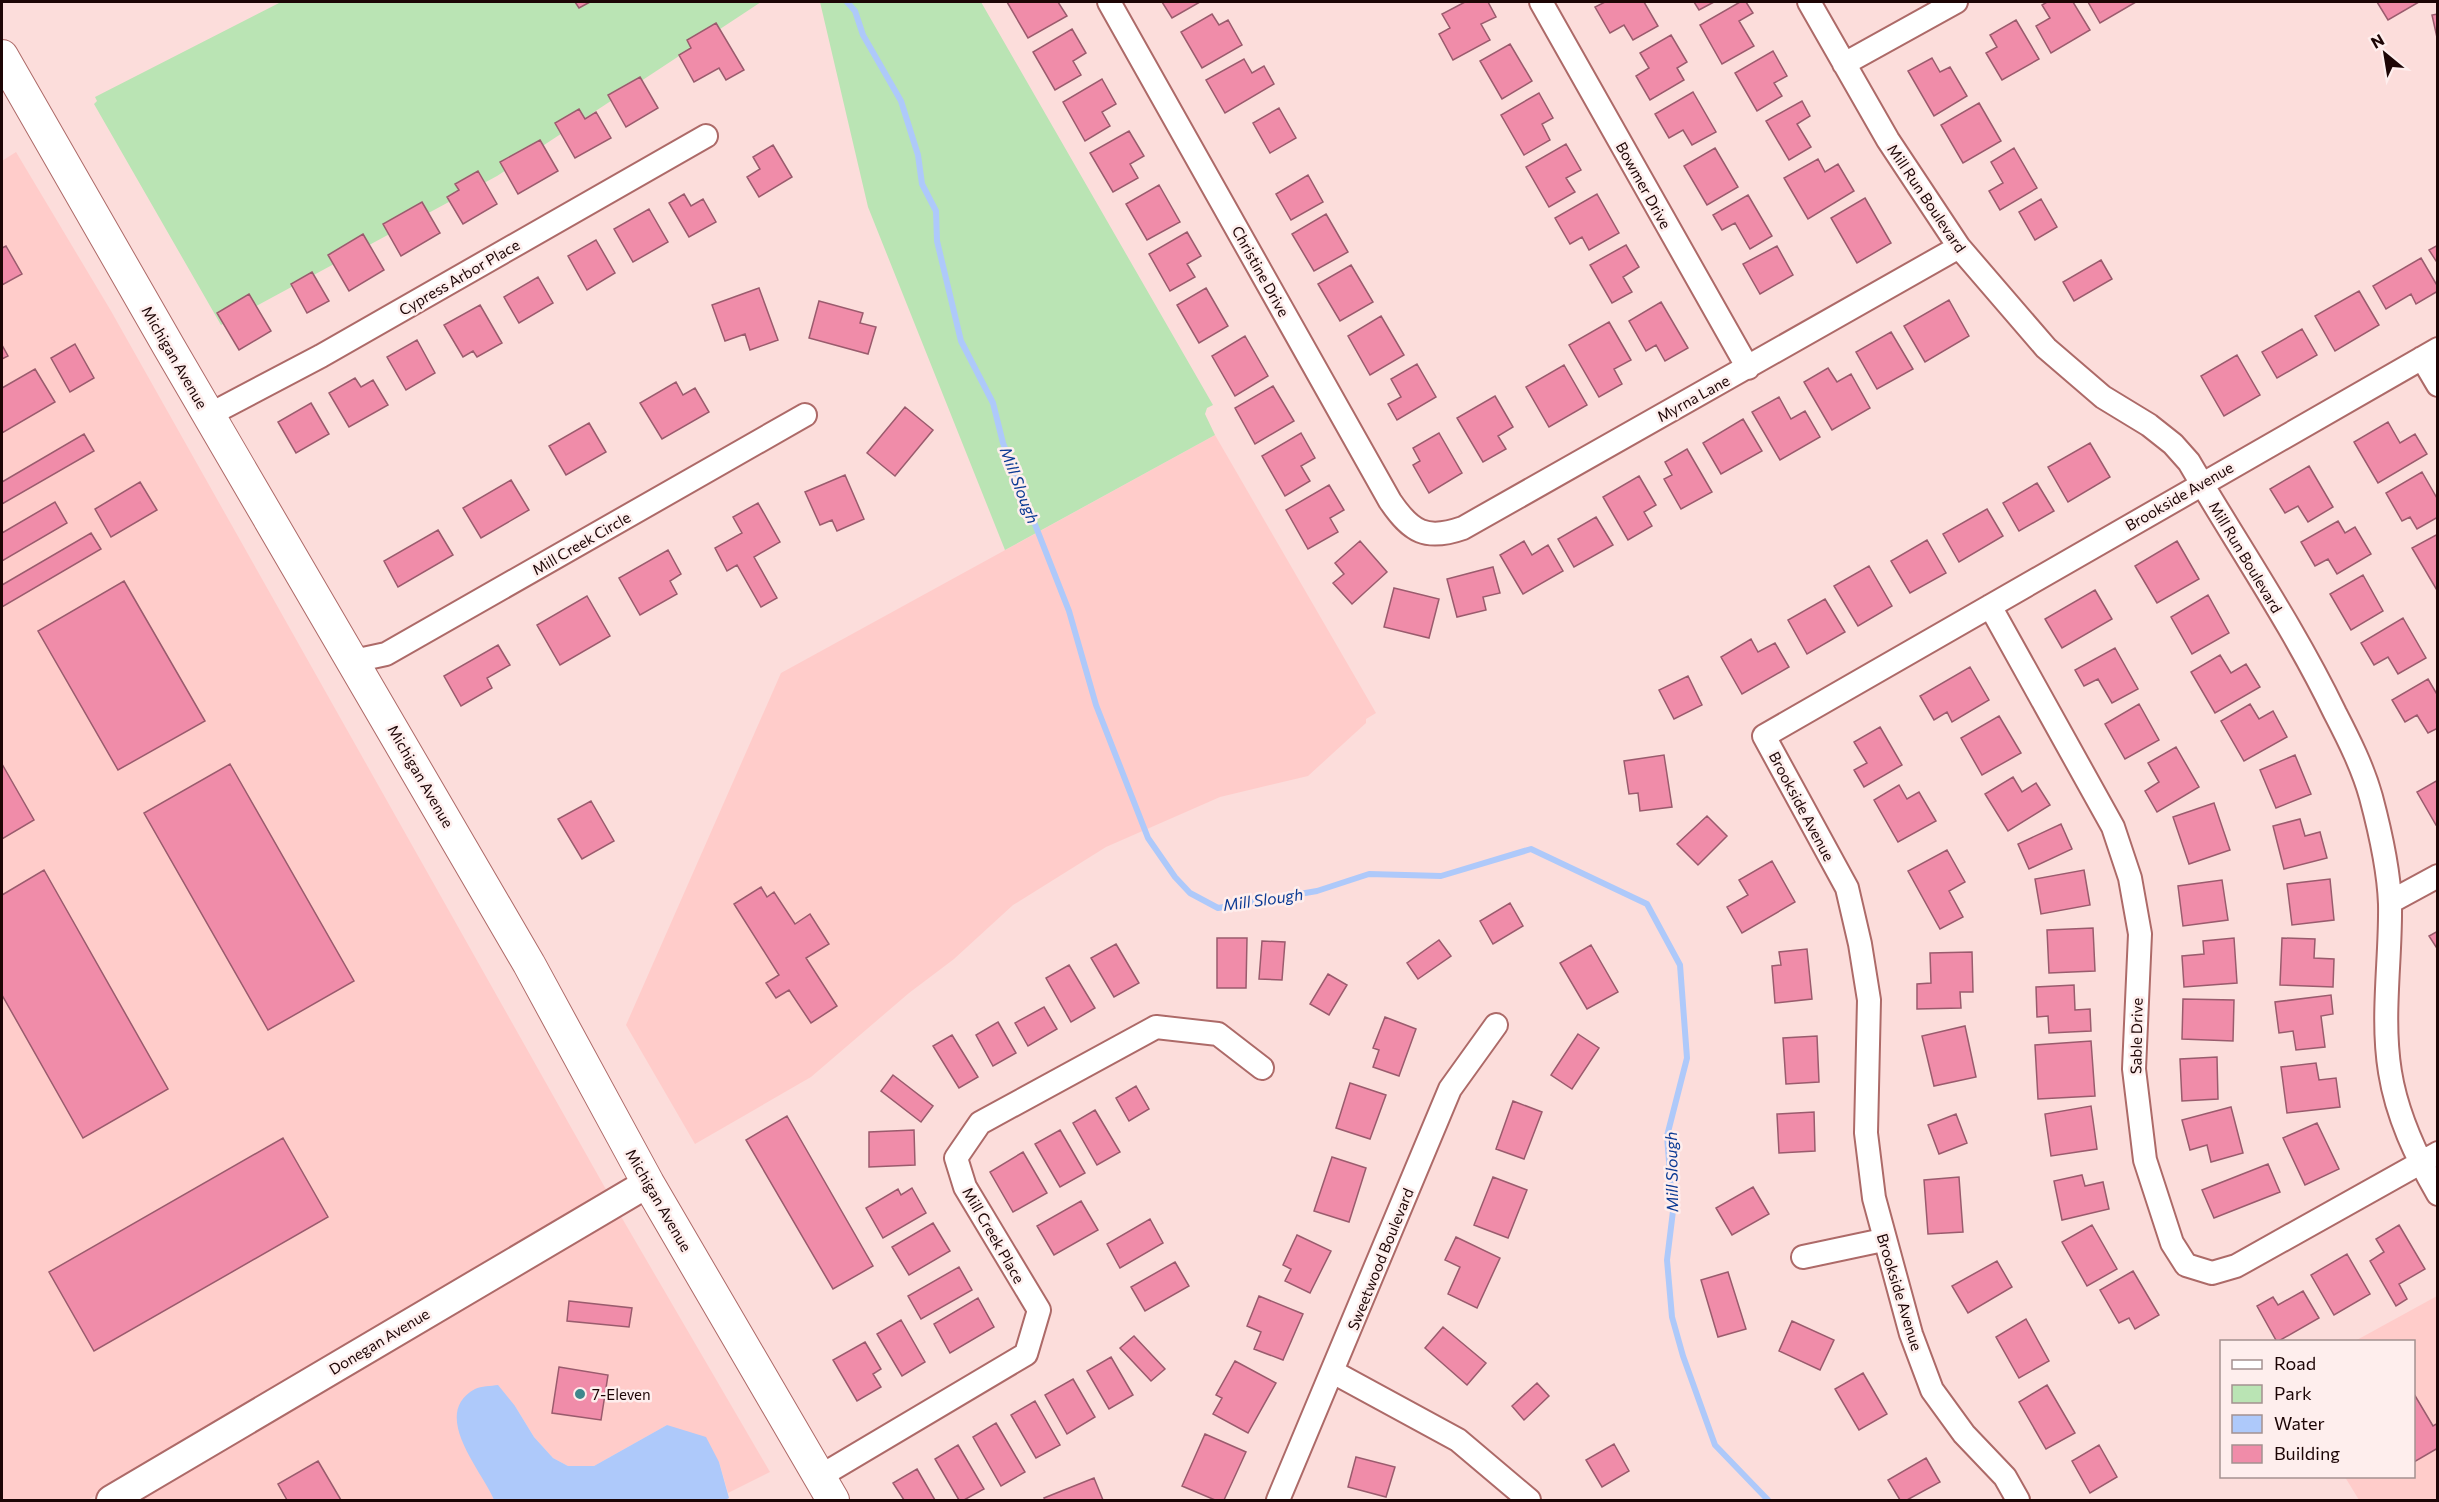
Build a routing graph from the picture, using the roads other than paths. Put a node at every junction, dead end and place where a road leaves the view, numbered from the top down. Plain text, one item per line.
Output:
1 (1109, 2) edge
2 (1541, 2) edge
3 (1809, 2) edge
4 (1956, 2) edge
5 (2, 56) edge
6 (1844, 64) junction
7 (706, 136) dead end
8 (1959, 247) junction
9 (2430, 353) edge
10 (1748, 368) junction
11 (2438, 385) edge
12 (209, 415) junction
13 (805, 416) dead end
14 (2201, 483) junction
15 (1423, 533) joint
16 (1990, 606) junction
17 (354, 661) junction
18 (2438, 876) edge
19 (2390, 902) junction
20 (1496, 1025) dead end
21 (1262, 1068) dead end
22 (2429, 1158) edge
23 (648, 1183) junction
24 (2438, 1194) edge
25 (1883, 1240) junction
26 (1803, 1257) dead end
27 (1333, 1372) junction
28 (826, 1488) edge
29 (111, 1500) edge
30 (1278, 1500) edge
31 (1529, 1500) edge
32 (2018, 1500) edge

1 - 15 street, Christine Drive
2 - 10 street, Bowmer Drive
3 - 6 street, Mill Run Boulevard
4 - 6 street
5 - 12 main road, Michigan Avenue
6 - 8 street, Mill Run Boulevard
7 - 12 street, Cypress Arbor Place
8 - 10 street, Myrna Lane
8 - 14 street, Mill Run Boulevard
9 - 11 street
9 - 14 street, Brookside Avenue
10 - 15 street, Myrna Lane
12 - 17 main road, Michigan Avenue
13 - 17 street, Mill Creek Circle
14 - 16 street, Brookside Avenue
14 - 19 street, Mill Run Boulevard
16 - 22 street, Sable Drive
16 - 25 street, Brookside Avenue
17 - 23 main road, Michigan Avenue
18 - 19 street
19 - 22 street, Mill Run Boulevard
20 - 27 street, Sweetwood Boulevard
21 - 28 street, Mill Creek Place
22 - 24 street, Mill Run Boulevard
23 - 28 main road, Michigan Avenue
23 - 29 street, Donegan Avenue
25 - 26 street
25 - 32 street, Brookside Avenue
27 - 30 street, Sweetwood Boulevard
27 - 31 street

